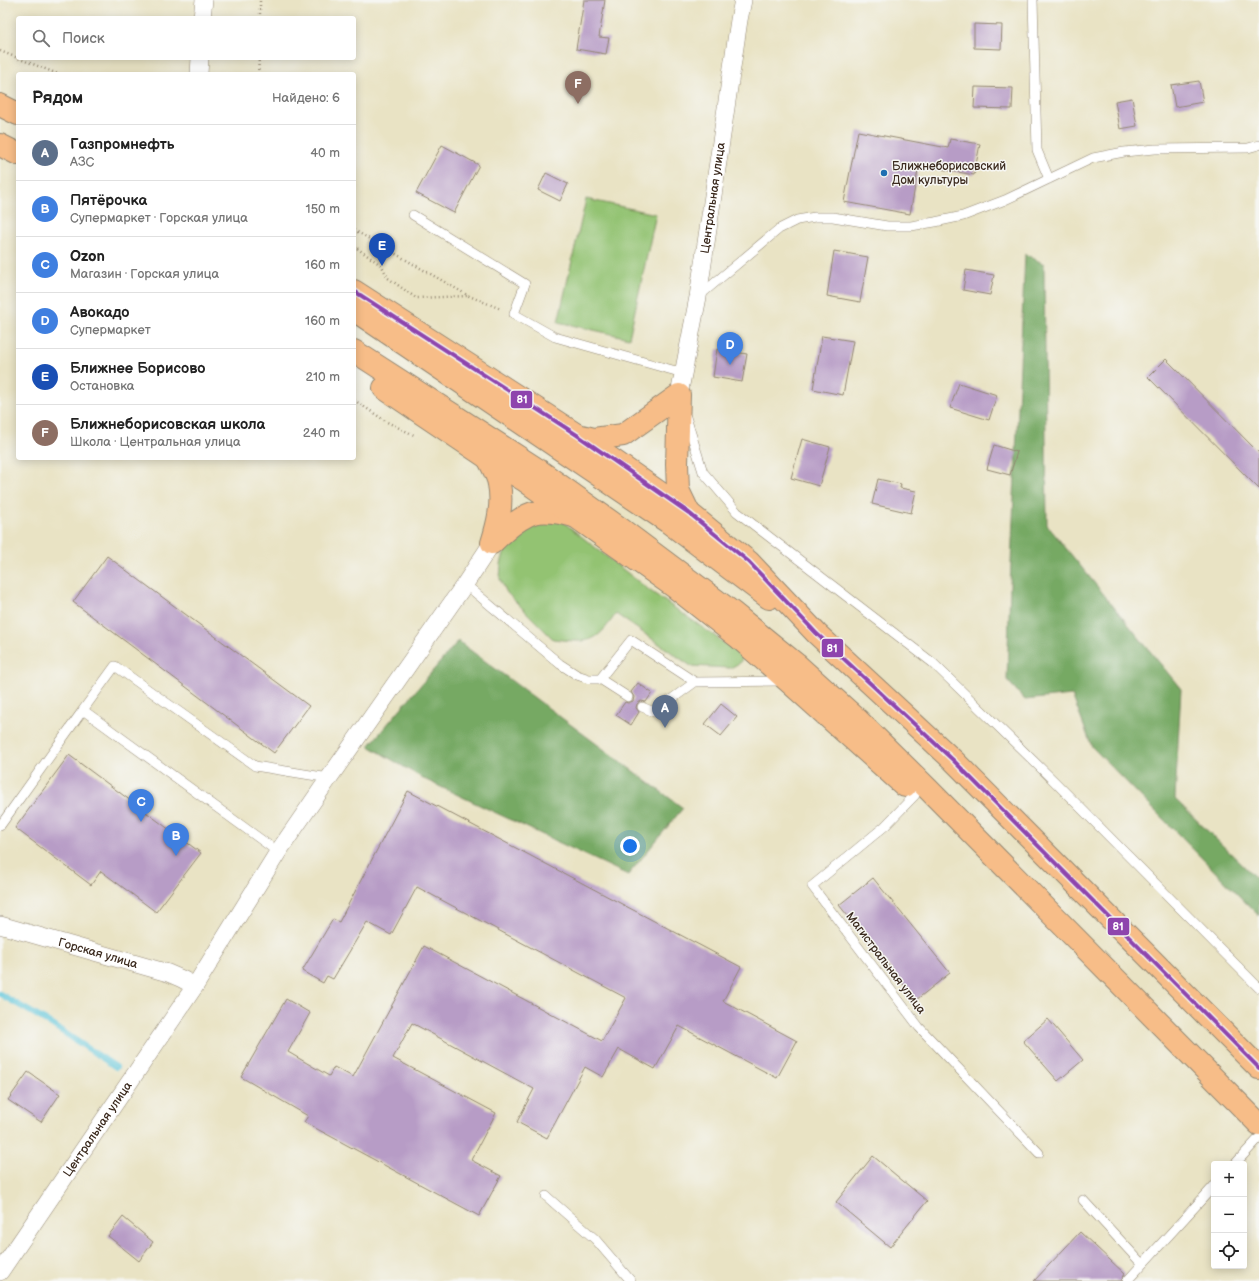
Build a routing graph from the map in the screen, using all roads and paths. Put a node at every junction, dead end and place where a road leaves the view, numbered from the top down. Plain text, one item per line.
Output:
1 (204, 0) edge
2 (260, 0) edge
3 (743, 0) edge
4 (1032, 0) edge
5 (202, 16) edge
6 (260, 16) edge
7 (0, 51) edge
8 (16, 57) edge
9 (23, 60) edge
10 (200, 60) edge
11 (259, 60) edge
12 (53, 72) edge
13 (199, 72) edge
14 (258, 72) edge
15 (0, 90) edge
16 (16, 97) edge
17 (0, 105) edge
18 (16, 113) edge
19 (0, 145) edge
20 (1259, 146) edge
21 (16, 153) edge
22 (1049, 180) junction
23 (413, 215) dead end
24 (356, 231) edge
25 (356, 247) edge
26 (356, 292) edge
27 (469, 296) junction
28 (698, 297) junction
29 (356, 311) edge
30 (514, 314) junction
31 (356, 352) edge
32 (356, 369) edge
33 (683, 373) junction
34 (679, 395) junction
35 (356, 401) edge
36 (577, 434) junction
37 (418, 436) dead end
38 (488, 458) junction
39 (689, 513) junction
40 (574, 516) junction
41 (492, 542) junction
42 (465, 584) junction
43 (817, 634) junction
44 (600, 679) junction
45 (788, 681) junction
46 (695, 682) junction
47 (628, 698) dead end
48 (642, 708) dead end
49 (83, 710) junction
50 (328, 778) junction
51 (915, 795) junction
52 (0, 826) edge
53 (278, 852) junction
54 (1023, 886) junction
55 (0, 925) edge
56 (195, 986) junction
57 (1259, 988) edge
58 (1259, 1068) edge
59 (1259, 1124) edge
60 (1259, 1138) edge
61 (1039, 1153) dead end
62 (1238, 1161) edge
63 (1211, 1189) edge
64 (546, 1196) dead end
65 (1083, 1200) dead end
66 (1142, 1264) junction
67 (0, 1272) edge
68 (631, 1281) edge
69 (1127, 1281) edge

1 - 5 street
2 - 6 path
3 - 28 street, Центральная улица
4 - 22 lane
7 - 8 path
9 - 12 path
10 - 13 street
11 - 14 path
15 - 16 main road
17 - 18 main road
19 - 21 main road
20 - 22 lane
22 - 28 lane
23 - 30 lane
24 - 27 path
25 - 27 path
26 - 36 main road
27 - 30 path
28 - 33 street, Центральная улица
29 - 43 main road
30 - 33 lane
31 - 54 main road
32 - 38 main road
33 - 34 street, Центральная улица
34 - 36 main road
34 - 39 main road
34 - 57 lane
35 - 37 path
36 - 39 main road
38 - 40 main road
38 - 41 main road
39 - 43 main road
40 - 41 main road
40 - 45 main road
41 - 42 street, Центральная улица
42 - 44 lane
42 - 50 street, Центральная улица
43 - 58 main road
44 - 46 lane
44 - 47 lane
45 - 46 lane
45 - 51 main road
46 - 48 lane
49 - 50 lane
49 - 52 lane
49 - 53 lane
50 - 53 street, Центральная улица
51 - 54 main road
51 - 61 lane, Магистральная улица
53 - 56 street, Центральная улица
54 - 59 main road
55 - 56 street, Горская улица
56 - 67 street, Центральная улица
60 - 62 lane
63 - 66 lane
64 - 68 lane
65 - 66 lane
66 - 69 lane

